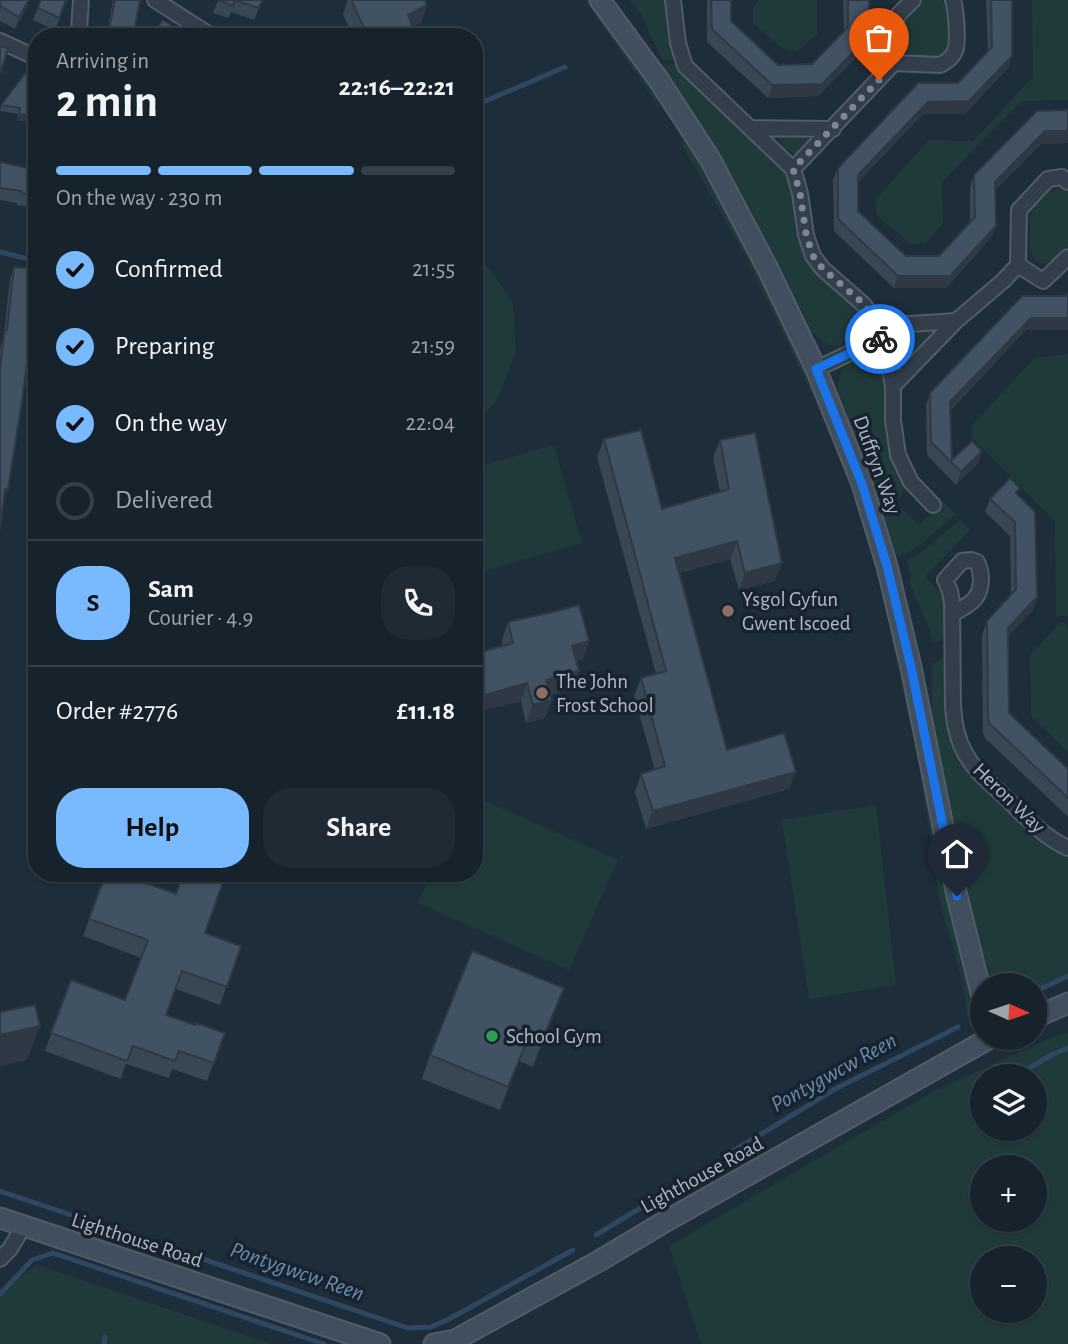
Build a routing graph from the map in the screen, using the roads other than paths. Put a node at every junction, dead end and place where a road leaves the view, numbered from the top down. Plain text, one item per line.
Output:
1 (81, 0) edge
2 (155, 0) edge
3 (600, 0) edge
4 (673, 0) edge
5 (913, 0) edge
6 (953, 0) edge
7 (79, 28) edge
8 (199, 28) edge
9 (0, 41) edge
10 (28, 54) edge
11 (894, 63) junction
12 (751, 128) junction
13 (833, 129) junction
14 (793, 169) junction
15 (1068, 182) edge
16 (1068, 257) edge
17 (1018, 265) junction
18 (956, 321) junction
19 (882, 331) junction
20 (816, 369) junction
21 (893, 386) junction
22 (933, 505) dead end
23 (953, 614) dead end
24 (1068, 848) edge
25 (976, 973) edge
26 (1068, 1003) edge
27 (1047, 1012) edge
28 (970, 1049) edge
29 (0, 1218) edge
30 (23, 1227) junction
31 (0, 1259) edge
32 (380, 1344) edge
33 (434, 1344) edge

1 - 7 street
2 - 8 street
3 - 20 street, Duffryn Way
4 - 12 street
5 - 11 street
6 - 11 street
9 - 10 street
11 - 13 street
12 - 13 street
12 - 14 street
13 - 14 street
14 - 19 street
15 - 17 street
16 - 17 street
17 - 18 street
18 - 19 street
18 - 21 street
19 - 20 street
19 - 21 street
20 - 25 street, Duffryn Way
21 - 22 street
23 - 24 street, Heron Way
26 - 27 street
28 - 33 street, Lighthouse Road
29 - 30 street, Lighthouse Road
30 - 31 street
30 - 32 street, Lighthouse Road

